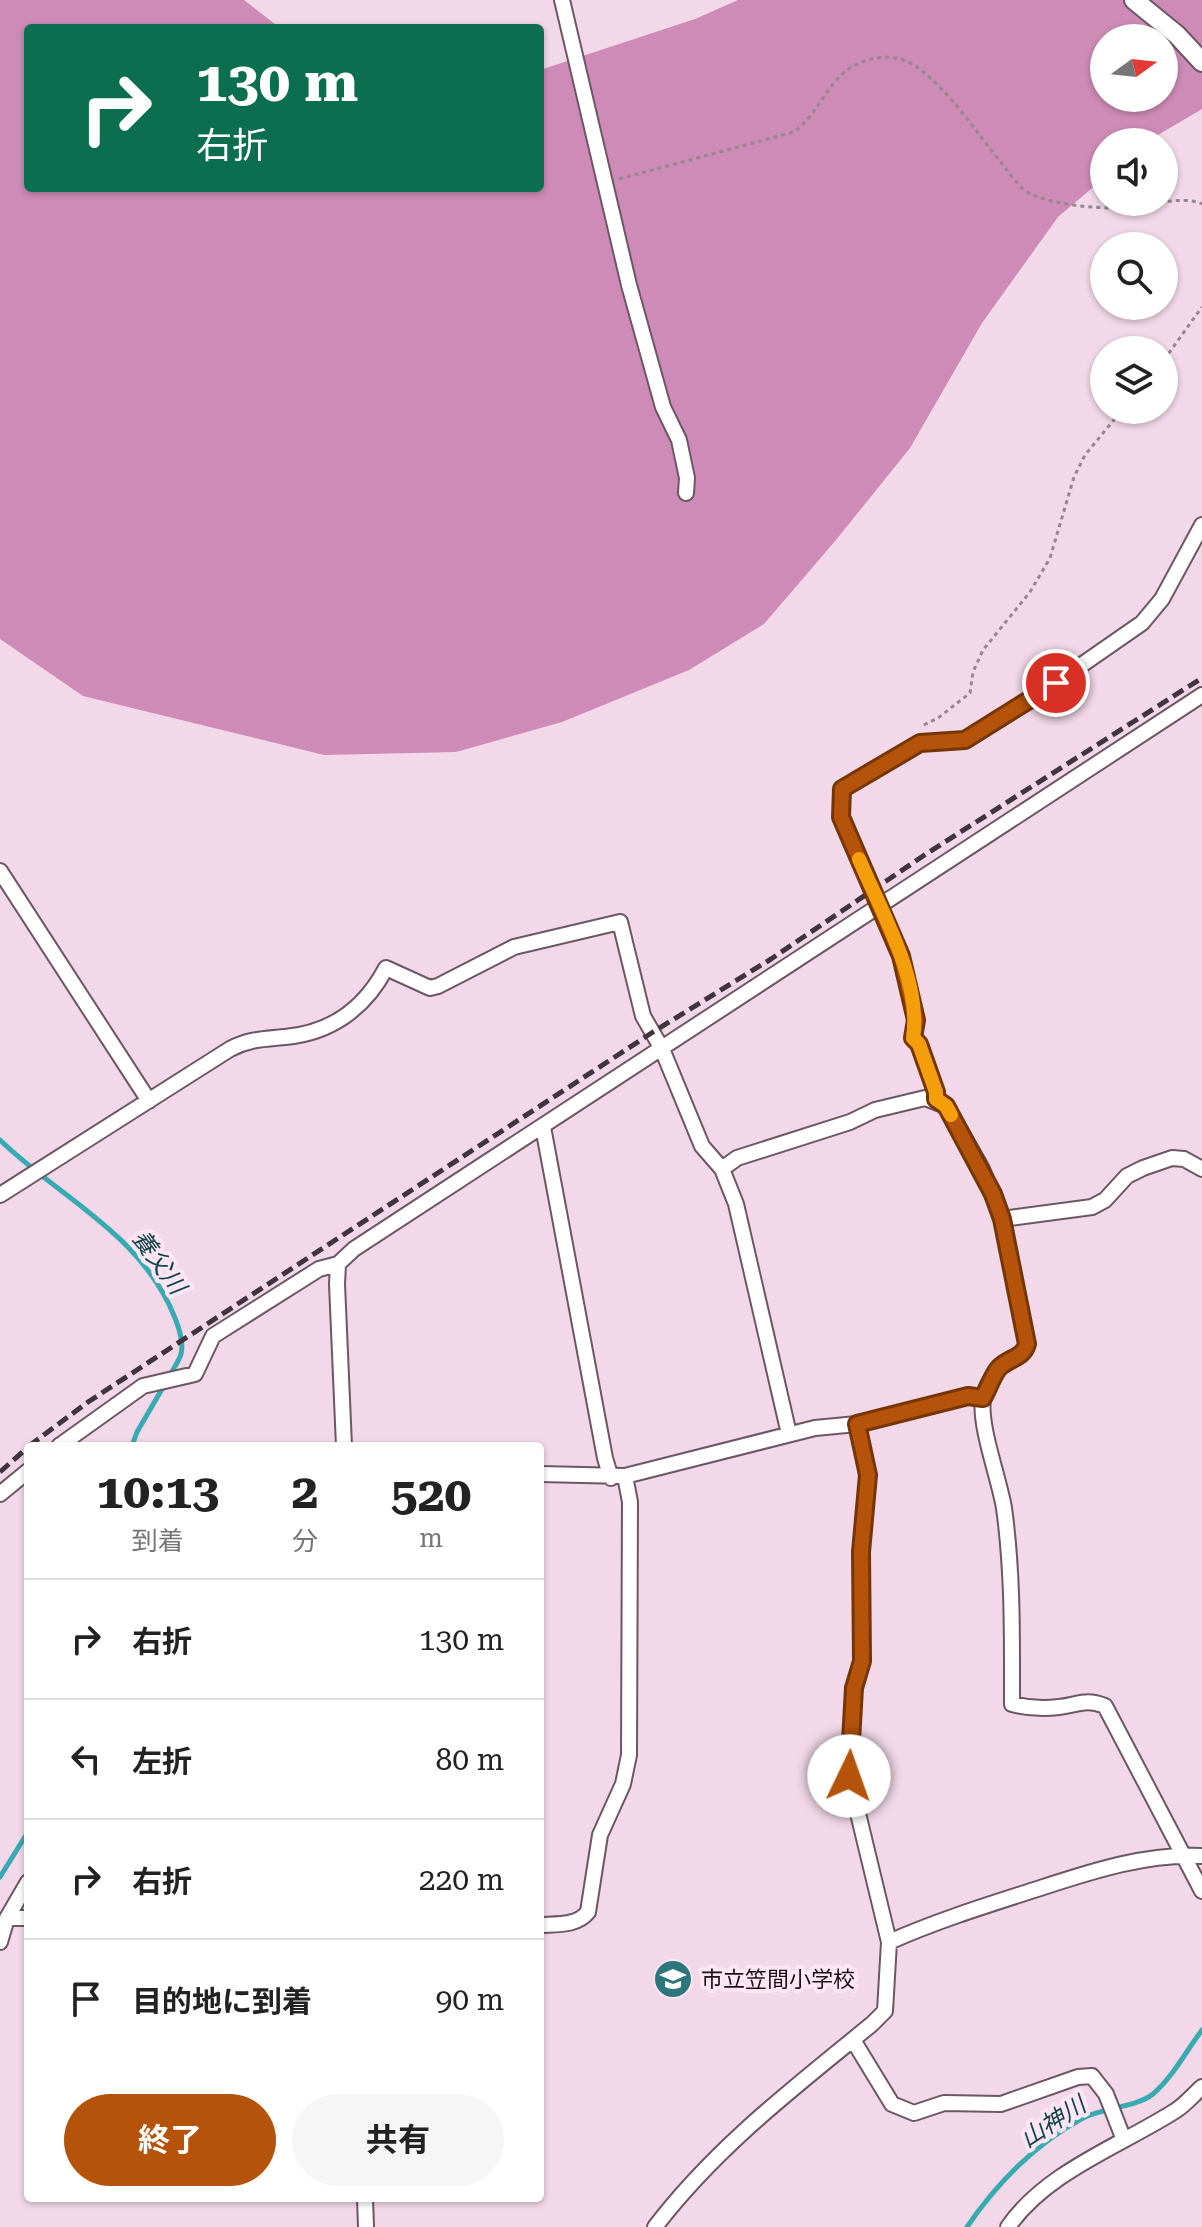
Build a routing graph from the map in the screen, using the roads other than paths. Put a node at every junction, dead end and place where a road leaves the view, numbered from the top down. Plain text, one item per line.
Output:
1 (562, 0) edge
2 (1134, 0) edge
3 (1202, 62) edge
4 (686, 493) dead end
5 (1202, 525) edge
6 (1202, 695) edge
7 (0, 871) edge
8 (878, 905) junction
9 (662, 1049) junction
10 (936, 1099) junction
11 (149, 1101) junction
12 (543, 1127) junction
13 (722, 1169) junction
14 (1202, 1169) edge
15 (0, 1195) edge
16 (1002, 1219) junction
17 (338, 1264) junction
18 (983, 1398) junction
19 (857, 1424) junction
20 (789, 1434) junction
21 (65, 1442) edge
22 (344, 1442) edge
23 (24, 1474) edge
24 (544, 1474) edge
25 (618, 1477) junction
26 (0, 1494) edge
27 (1184, 1856) junction
28 (1202, 1856) edge
29 (24, 1889) edge
30 (1202, 1891) edge
31 (7, 1918) junction
32 (24, 1918) edge
33 (544, 1925) edge
34 (0, 1942) edge
35 (889, 1942) junction
36 (853, 2040) junction
37 (1202, 2087) edge
38 (1124, 2140) junction
39 (365, 2202) edge
40 (366, 2227) edge
41 (655, 2227) edge
42 (1008, 2227) edge

1 - 4 street
2 - 3 street
5 - 8 street
6 - 8 street
7 - 11 street
8 - 9 street
8 - 10 street
9 - 11 street
9 - 12 street
9 - 13 street
10 - 13 street
10 - 16 street
11 - 15 street
12 - 17 street
12 - 25 street
13 - 20 street
14 - 16 street
16 - 18 street
17 - 21 street
17 - 22 street
18 - 19 street
18 - 27 street
19 - 20 street
19 - 35 street
20 - 25 street
23 - 26 street
24 - 25 street
25 - 33 street
27 - 28 street
27 - 30 street
27 - 35 street
29 - 31 street
31 - 32 street
31 - 34 street
35 - 36 street
36 - 38 street
36 - 41 street
37 - 38 street
38 - 42 street
39 - 40 street

